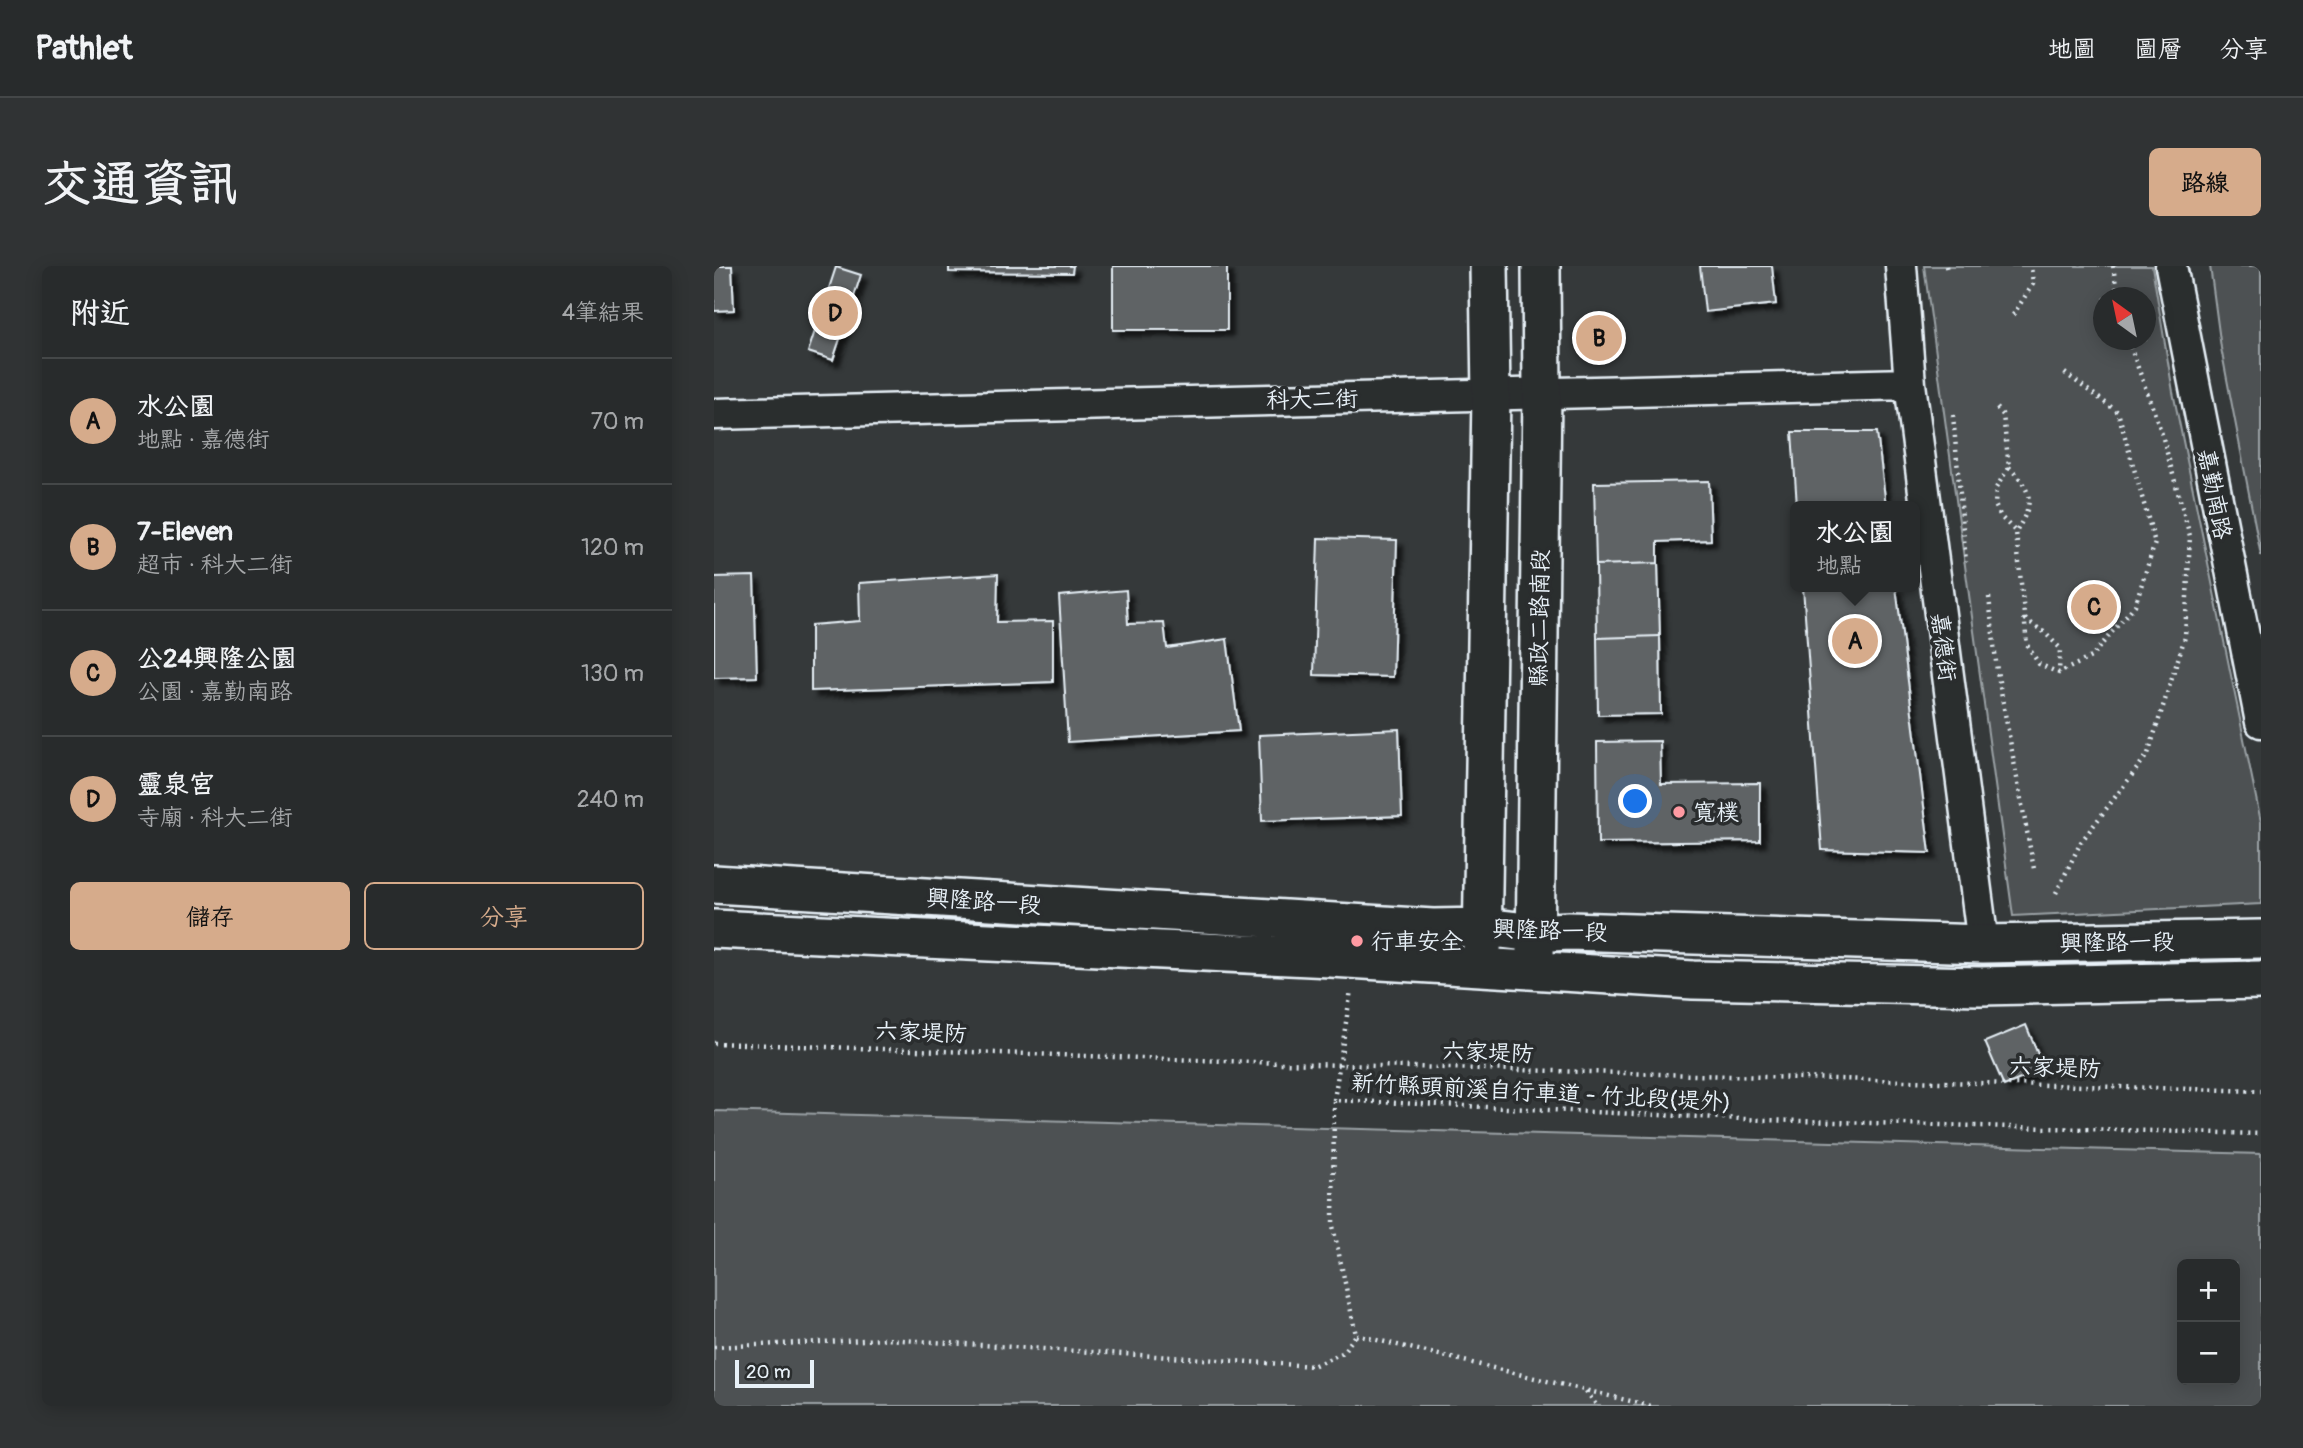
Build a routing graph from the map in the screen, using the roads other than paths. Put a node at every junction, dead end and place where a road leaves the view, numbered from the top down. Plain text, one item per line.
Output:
1 (1489, 266) edge
2 (1541, 266) edge
3 (1901, 266) edge
4 (2171, 266) edge
5 (1910, 384) junction
6 (1542, 394) junction
7 (1491, 395) junction
8 (714, 414) edge
9 (2261, 722) edge
10 (714, 884) edge
11 (1484, 927) junction
12 (714, 929) edge
13 (1534, 933) junction
14 (2261, 939) edge
15 (1983, 944) junction
16 (1481, 967) junction
17 (1535, 971) junction
18 (2261, 980) edge

1 - 7 street
2 - 6 street, 縣政二路南段
3 - 5 street, 嘉德街
4 - 9 street, 嘉勤南路
5 - 6 street, 科大二街
5 - 15 street, 嘉德街
6 - 7 street, 科大二街
6 - 13 street, 縣政二路南段
7 - 8 street, 科大二街
7 - 11 street
10 - 11 street, 興隆路一段
11 - 13 street, 興隆路一段
11 - 16 street
12 - 16 street, 興隆路一段
13 - 15 street, 興隆路一段
13 - 17 street, 縣政二路南段
14 - 15 street, 興隆路一段
16 - 17 street, 興隆路一段
17 - 18 street, 興隆路一段

